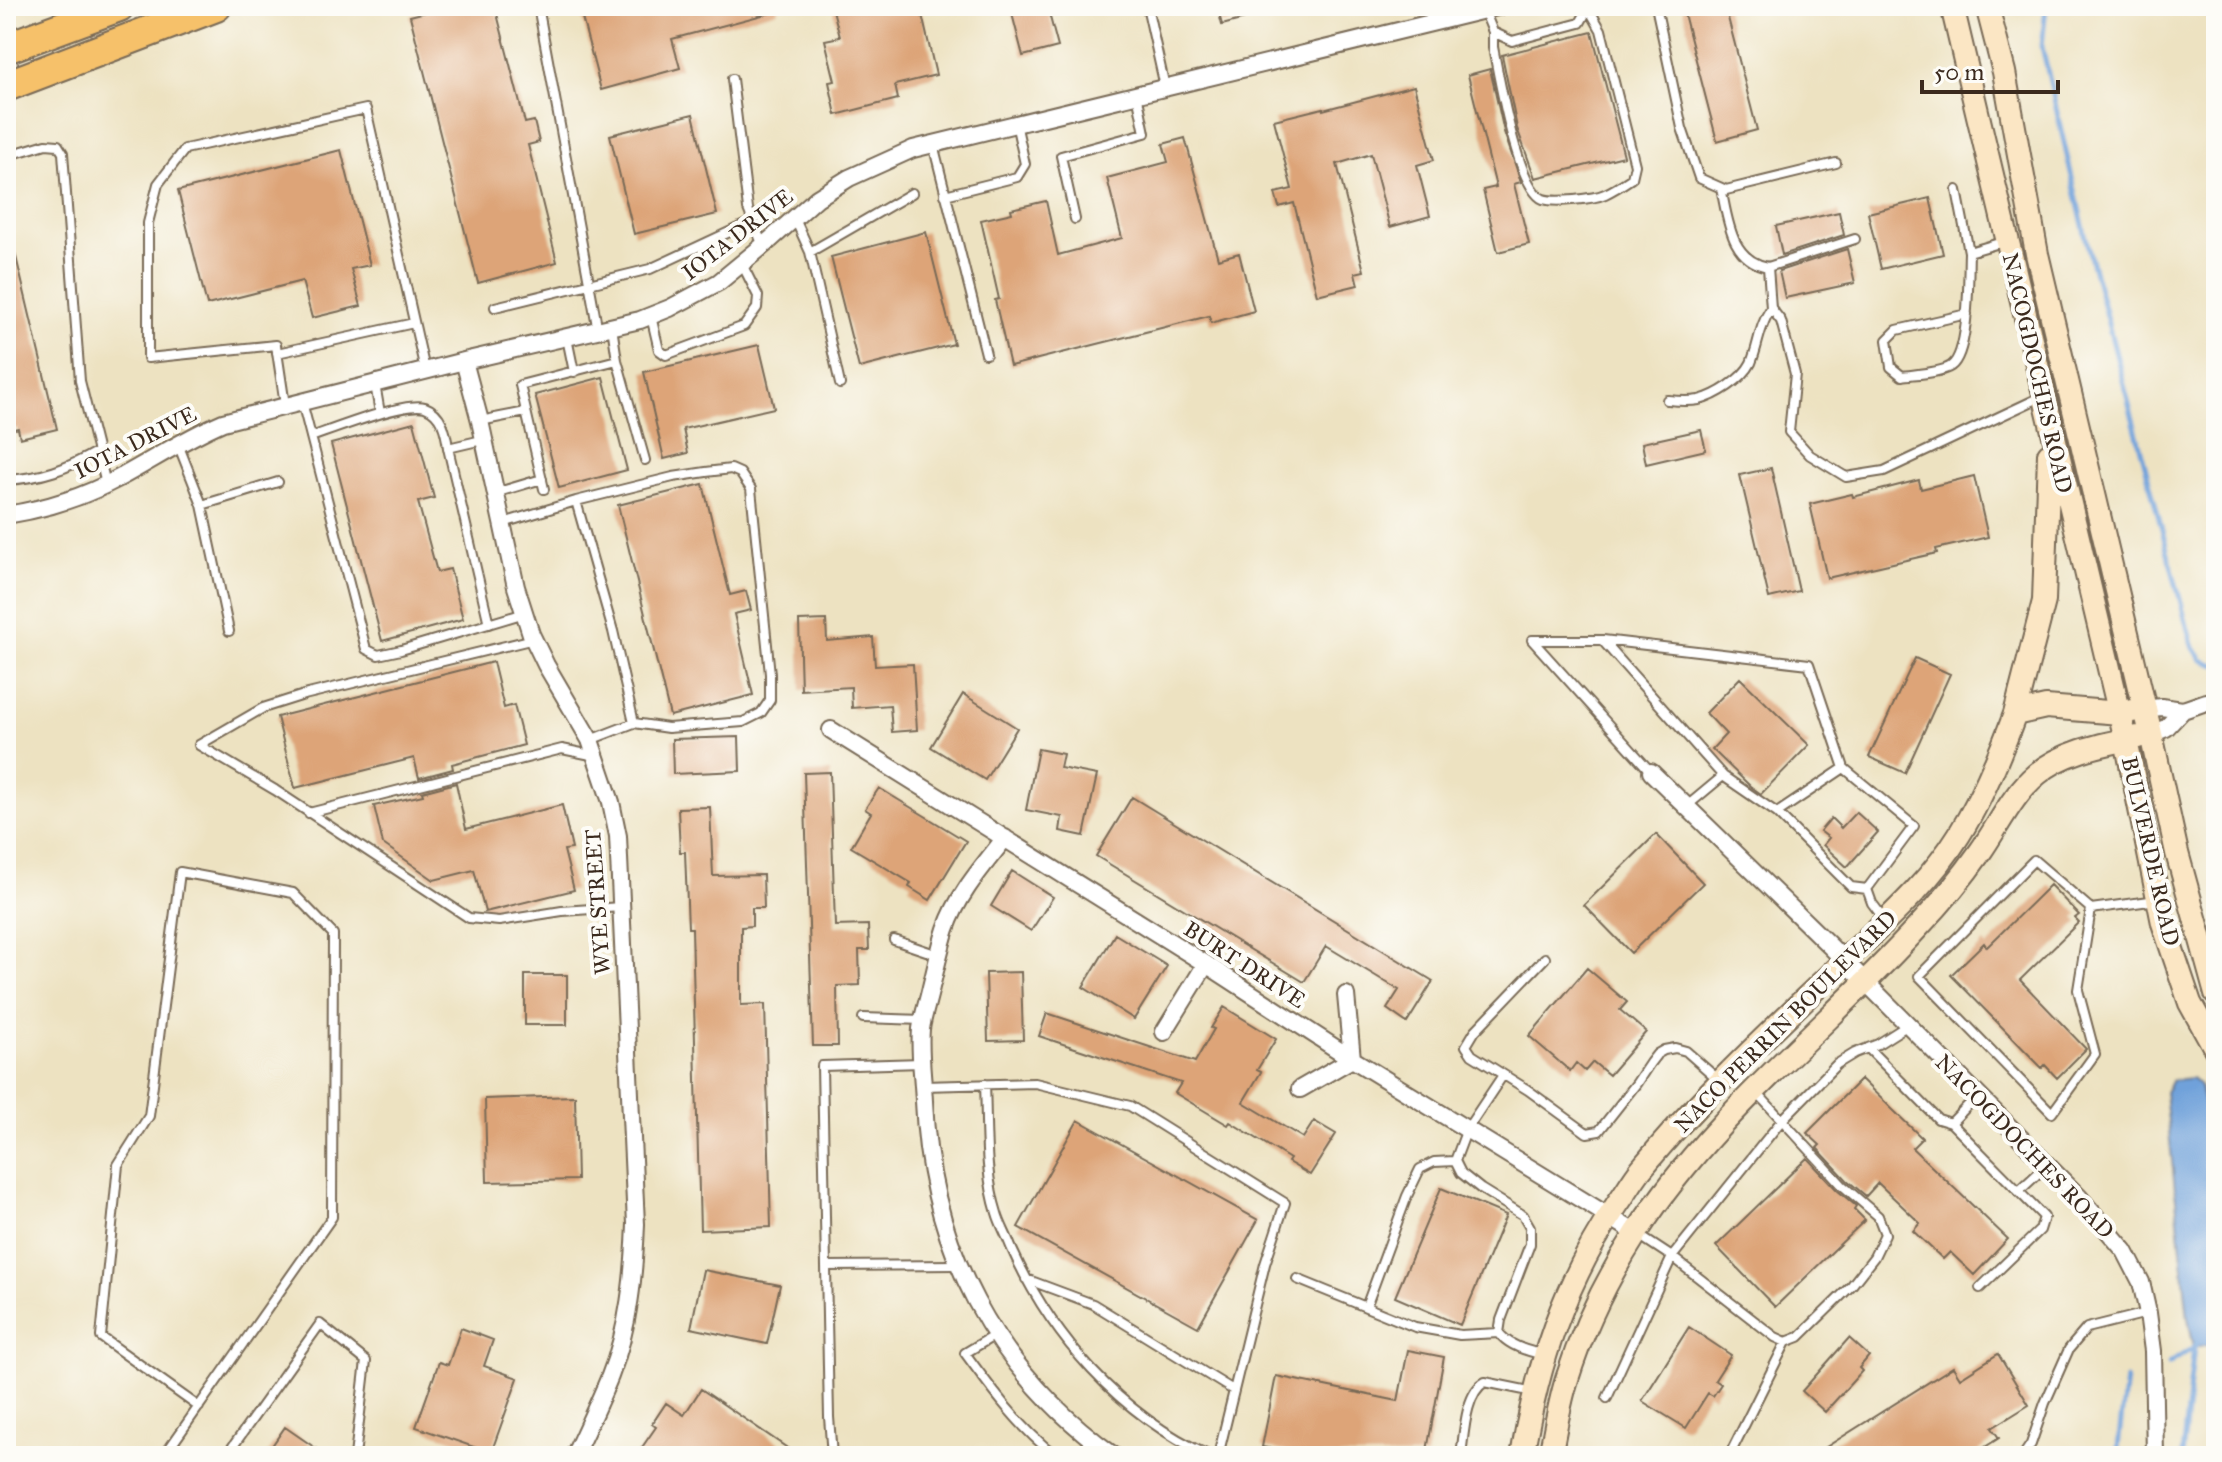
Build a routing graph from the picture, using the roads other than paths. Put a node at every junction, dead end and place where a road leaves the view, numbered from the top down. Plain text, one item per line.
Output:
1 (119, 6) edge
2 (216, 6) edge
3 (538, 6) edge
4 (1147, 6) edge
5 (1656, 6) edge
6 (1952, 6) edge
7 (1987, 6) edge
8 (1589, 7) edge
9 (1491, 8) edge
10 (1493, 32) junction
11 (6, 48) edge
12 (732, 79) dead end
13 (6, 86) edge
14 (1165, 87) junction
15 (1137, 93) junction
16 (1016, 123) junction
17 (932, 143) junction
18 (6, 156) edge
19 (1836, 163) dead end
20 (1721, 188) junction
21 (1957, 190) dead end
22 (912, 193) dead end
23 (945, 195) junction
24 (795, 219) junction
25 (1075, 219) dead end
26 (753, 221) junction
27 (1855, 239) dead end
28 (2007, 241) junction
29 (763, 246) junction
30 (810, 252) junction
31 (1969, 252) junction
32 (742, 264) junction
33 (1768, 267) junction
34 (589, 284) junction
35 (495, 307) dead end
36 (1771, 308) junction
37 (1967, 314) junction
38 (651, 316) junction
39 (414, 323) junction
40 (605, 329) junction
41 (567, 338) junction
42 (277, 353) junction
43 (986, 354) dead end
44 (617, 360) junction
45 (464, 361) junction
46 (425, 371) junction
47 (574, 372) junction
48 (375, 383) junction
49 (840, 384) dead end
50 (2043, 396) junction
51 (1667, 400) dead end
52 (294, 403) junction
53 (526, 412) junction
54 (380, 413) junction
55 (480, 421) junction
56 (2050, 425) junction
57 (311, 437) junction
58 (482, 440) junction
59 (178, 443) junction
60 (448, 448) junction
61 (98, 451) junction
62 (645, 460) dead end
63 (542, 479) junction
64 (6, 480) edge
65 (278, 482) dead end
66 (106, 484) junction
67 (544, 489) dead end
68 (495, 493) junction
69 (576, 501) junction
70 (202, 505) junction
71 (6, 515) edge
72 (502, 523) junction
73 (525, 613) junction
74 (489, 624) junction
75 (229, 631) dead end
76 (534, 639) junction
77 (1602, 640) junction
78 (2216, 703) edge
79 (2145, 709) junction
80 (2183, 710) junction
81 (2120, 713) junction
82 (2015, 714) junction
83 (634, 723) junction
84 (831, 730) dead end
85 (2151, 734) junction
86 (2126, 740) junction
87 (593, 748) junction
88 (1844, 768) junction
89 (1651, 772) joint
90 (1723, 776) junction
91 (1687, 806) junction
92 (309, 813) junction
93 (1777, 813) junction
94 (1005, 838) junction
95 (1867, 889) junction
96 (2158, 900) junction
97 (621, 907) junction
98 (2091, 909) junction
99 (1886, 922) junction
100 (894, 940) dead end
101 (939, 956) junction
102 (1545, 958) dead end
103 (1845, 961) junction
104 (1206, 964) junction
105 (1866, 983) junction
106 (2216, 994) edge
107 (1346, 995) dead end
108 (863, 1018) dead end
109 (923, 1020) junction
110 (1908, 1025) junction
111 (1164, 1032) dead end
112 (1868, 1048) junction
113 (2216, 1050) edge
114 (1352, 1059) junction
115 (922, 1063) junction
116 (1503, 1075) junction
117 (1721, 1081) junction
118 (985, 1084) junction
119 (923, 1086) junction
120 (1300, 1089) dead end
121 (1755, 1091) junction
122 (1978, 1095) junction
123 (1782, 1120) junction
124 (1951, 1123) junction
125 (1467, 1129) junction
126 (1455, 1161) junction
127 (2047, 1165) junction
128 (2019, 1191) junction
129 (1609, 1216) junction
130 (1636, 1233) junction
131 (1672, 1257) junction
132 (958, 1265) junction
133 (826, 1266) junction
134 (1026, 1279) junction
135 (1297, 1279) dead end
136 (1980, 1288) dead end
137 (1366, 1307) junction
138 (2148, 1313) junction
139 (1499, 1333) junction
140 (995, 1335) junction
141 (1786, 1342) junction
142 (1545, 1355) junction
143 (1233, 1390) junction
144 (1535, 1392) junction
145 (1607, 1398) dead end
146 (199, 1407) junction
147 (164, 1456) edge
148 (226, 1456) edge
149 (355, 1456) edge
150 (574, 1456) edge
151 (832, 1456) edge
152 (1056, 1456) edge
153 (1114, 1456) edge
154 (1210, 1456) edge
155 (1218, 1456) edge
156 (1461, 1456) edge
157 (1522, 1456) edge
158 (1550, 1456) edge
159 (1729, 1456) edge
160 (2023, 1456) edge
161 (2155, 1456) edge

1 - 11 highway
2 - 13 highway
3 - 34 lane
4 - 14 lane
5 - 20 lane
6 - 28 main road, NACOGDOCHES ROAD
7 - 79 main road, NACOGDOCHES ROAD
8 - 10 lane
8 - 10 lane
9 - 10 lane
9 - 14 street, IOTA DRIVE
12 - 26 lane
14 - 15 street, IOTA DRIVE
15 - 16 street, IOTA DRIVE
15 - 25 lane
16 - 17 street, IOTA DRIVE
16 - 23 lane
17 - 23 lane
17 - 24 street, IOTA DRIVE
18 - 61 lane
19 - 20 lane
20 - 33 lane
21 - 31 lane
22 - 30 lane
23 - 43 lane
24 - 29 street, IOTA DRIVE
24 - 30 lane
26 - 29 lane
26 - 34 lane
27 - 33 lane
28 - 31 lane
28 - 50 main road, NACOGDOCHES ROAD
29 - 32 street, IOTA DRIVE
30 - 49 lane
31 - 37 lane
32 - 38 street, IOTA DRIVE
32 - 38 lane
33 - 36 lane
34 - 35 lane
34 - 40 lane
36 - 50 lane
36 - 51 lane
37 - 37 lane
38 - 40 street, IOTA DRIVE
39 - 42 lane
39 - 42 lane
39 - 46 lane
40 - 41 street, IOTA DRIVE
40 - 44 lane
41 - 45 street, IOTA DRIVE
41 - 47 lane
42 - 52 lane
44 - 47 lane
44 - 62 lane
45 - 46 street, IOTA DRIVE
45 - 55 street, WYE STREET
46 - 48 street, IOTA DRIVE
47 - 53 lane
48 - 52 street, IOTA DRIVE
48 - 54 lane
50 - 56 main road, NACOGDOCHES ROAD
52 - 57 lane
52 - 59 street, IOTA DRIVE
53 - 55 lane
53 - 63 lane
54 - 57 lane
54 - 60 lane
55 - 58 street, WYE STREET
56 - 81 main road, NACOGDOCHES ROAD
56 - 82 main road, NACO PERRIN BOULEVARD
57 - 74 lane
58 - 60 lane
58 - 68 street, WYE STREET
59 - 66 street, IOTA DRIVE
59 - 70 lane
60 - 74 lane
61 - 64 lane
61 - 66 lane
63 - 67 lane
63 - 68 lane
65 - 70 lane
66 - 71 street, IOTA DRIVE
68 - 72 street, WYE STREET
69 - 72 lane
69 - 83 lane
69 - 83 lane
70 - 75 lane
72 - 73 street, WYE STREET
73 - 74 lane
73 - 76 street, WYE STREET
76 - 87 street, WYE STREET
76 - 92 lane
77 - 88 lane
77 - 89 lane
77 - 90 lane
78 - 80 street
79 - 80 street
79 - 81 main road
79 - 85 main road, NACOGDOCHES ROAD
80 - 85 street
81 - 82 main road
81 - 86 main road, NACOGDOCHES ROAD
82 - 99 main road, NACO PERRIN BOULEVARD
83 - 87 lane
84 - 94 street, BURT DRIVE
85 - 86 main road, NACO PERRIN BOULEVARD
85 - 106 main road, BULVERDE ROAD
86 - 96 main road, BULVERDE ROAD
86 - 105 main road, NACO PERRIN BOULEVARD
87 - 92 lane
87 - 97 street, WYE STREET
88 - 93 lane
88 - 95 lane
89 - 91 street, NACOGDOCHES ROAD
90 - 91 lane
90 - 93 lane
91 - 103 street, NACOGDOCHES ROAD
92 - 97 lane
93 - 95 lane
94 - 101 street
94 - 104 street, BURT DRIVE
95 - 99 lane
96 - 98 lane
96 - 113 main road, BULVERDE ROAD
97 - 150 street, WYE STREET
98 - 98 lane
99 - 103 main road, NACO PERRIN BOULEVARD
100 - 101 lane
101 - 109 street
102 - 116 lane
103 - 105 street, NACOGDOCHES ROAD
103 - 117 main road, NACO PERRIN BOULEVARD
104 - 111 street
104 - 114 street, BURT DRIVE
105 - 110 street, NACOGDOCHES ROAD
105 - 121 main road, NACO PERRIN BOULEVARD
107 - 114 street
108 - 109 lane
109 - 115 street
110 - 112 lane
110 - 122 street, NACOGDOCHES ROAD
112 - 123 lane
112 - 124 lane
114 - 120 street
114 - 125 street, BURT DRIVE
115 - 119 street
115 - 133 lane
116 - 117 lane
116 - 125 lane
117 - 129 main road, NACO PERRIN BOULEVARD
118 - 119 lane
118 - 134 lane
118 - 143 lane
119 - 132 street
121 - 123 lane
121 - 130 main road, NACO PERRIN BOULEVARD
122 - 124 lane
122 - 127 street, NACOGDOCHES ROAD
123 - 131 lane
123 - 141 lane
124 - 128 lane
125 - 126 lane
125 - 129 street, BURT DRIVE
126 - 137 lane
126 - 139 lane
127 - 128 lane
127 - 138 street, NACOGDOCHES ROAD
128 - 136 lane
129 - 130 street, BURT DRIVE
129 - 142 main road, NACO PERRIN BOULEVARD
130 - 131 lane
130 - 158 main road, NACO PERRIN BOULEVARD
131 - 141 lane
131 - 145 lane
132 - 133 lane
132 - 140 street
133 - 151 lane
134 - 143 lane
134 - 154 lane
135 - 137 lane
137 - 139 lane
138 - 160 lane
138 - 161 street, NACOGDOCHES ROAD
139 - 142 lane
140 - 152 lane
140 - 153 street
141 - 159 lane
142 - 144 main road, NACO PERRIN BOULEVARD
143 - 155 lane
144 - 156 lane
144 - 157 main road, NACO PERRIN BOULEVARD
146 - 146 lane
146 - 147 lane
148 - 149 lane

